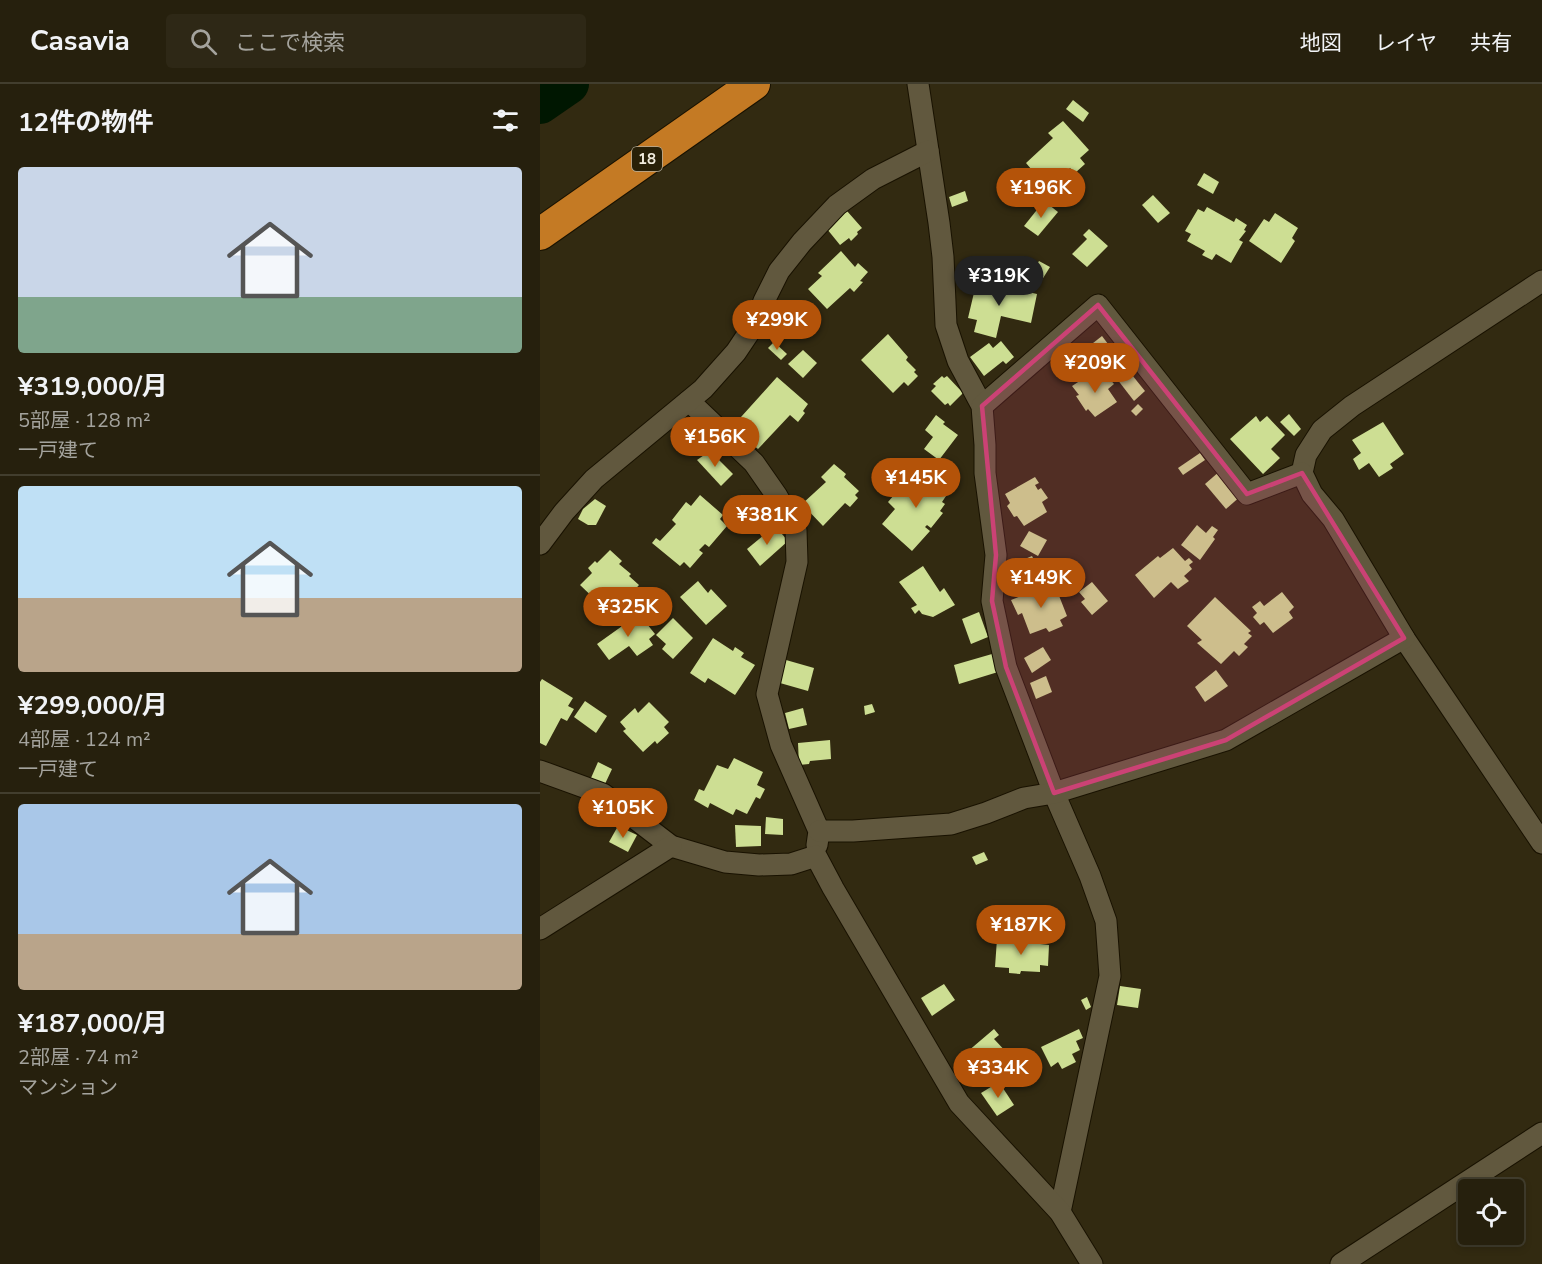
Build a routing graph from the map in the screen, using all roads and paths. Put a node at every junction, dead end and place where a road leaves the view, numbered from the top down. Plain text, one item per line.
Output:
1 (754, 84) edge
2 (918, 84) edge
3 (928, 151) junction
4 (540, 234) edge
5 (1542, 281) edge
6 (689, 401) junction
7 (981, 406) junction
8 (1302, 473) junction
9 (540, 544) edge
10 (1404, 638) junction
11 (540, 771) edge
12 (1054, 793) junction
13 (819, 831) junction
14 (1542, 843) edge
15 (671, 846) junction
16 (816, 856) junction
17 (540, 929) edge
18 (1542, 1133) edge
19 (1060, 1212) junction
20 (1092, 1264) edge
21 (1341, 1264) edge

1 - 4 highway, 18
2 - 3 street
3 - 6 street
3 - 7 street
5 - 8 street
6 - 9 street
6 - 13 street
7 - 8 street
7 - 12 street
8 - 10 street
10 - 12 street
10 - 14 street
11 - 15 street
12 - 13 street
12 - 19 street
13 - 16 street
15 - 16 street
15 - 17 street
16 - 19 street
18 - 21 street
19 - 20 street

